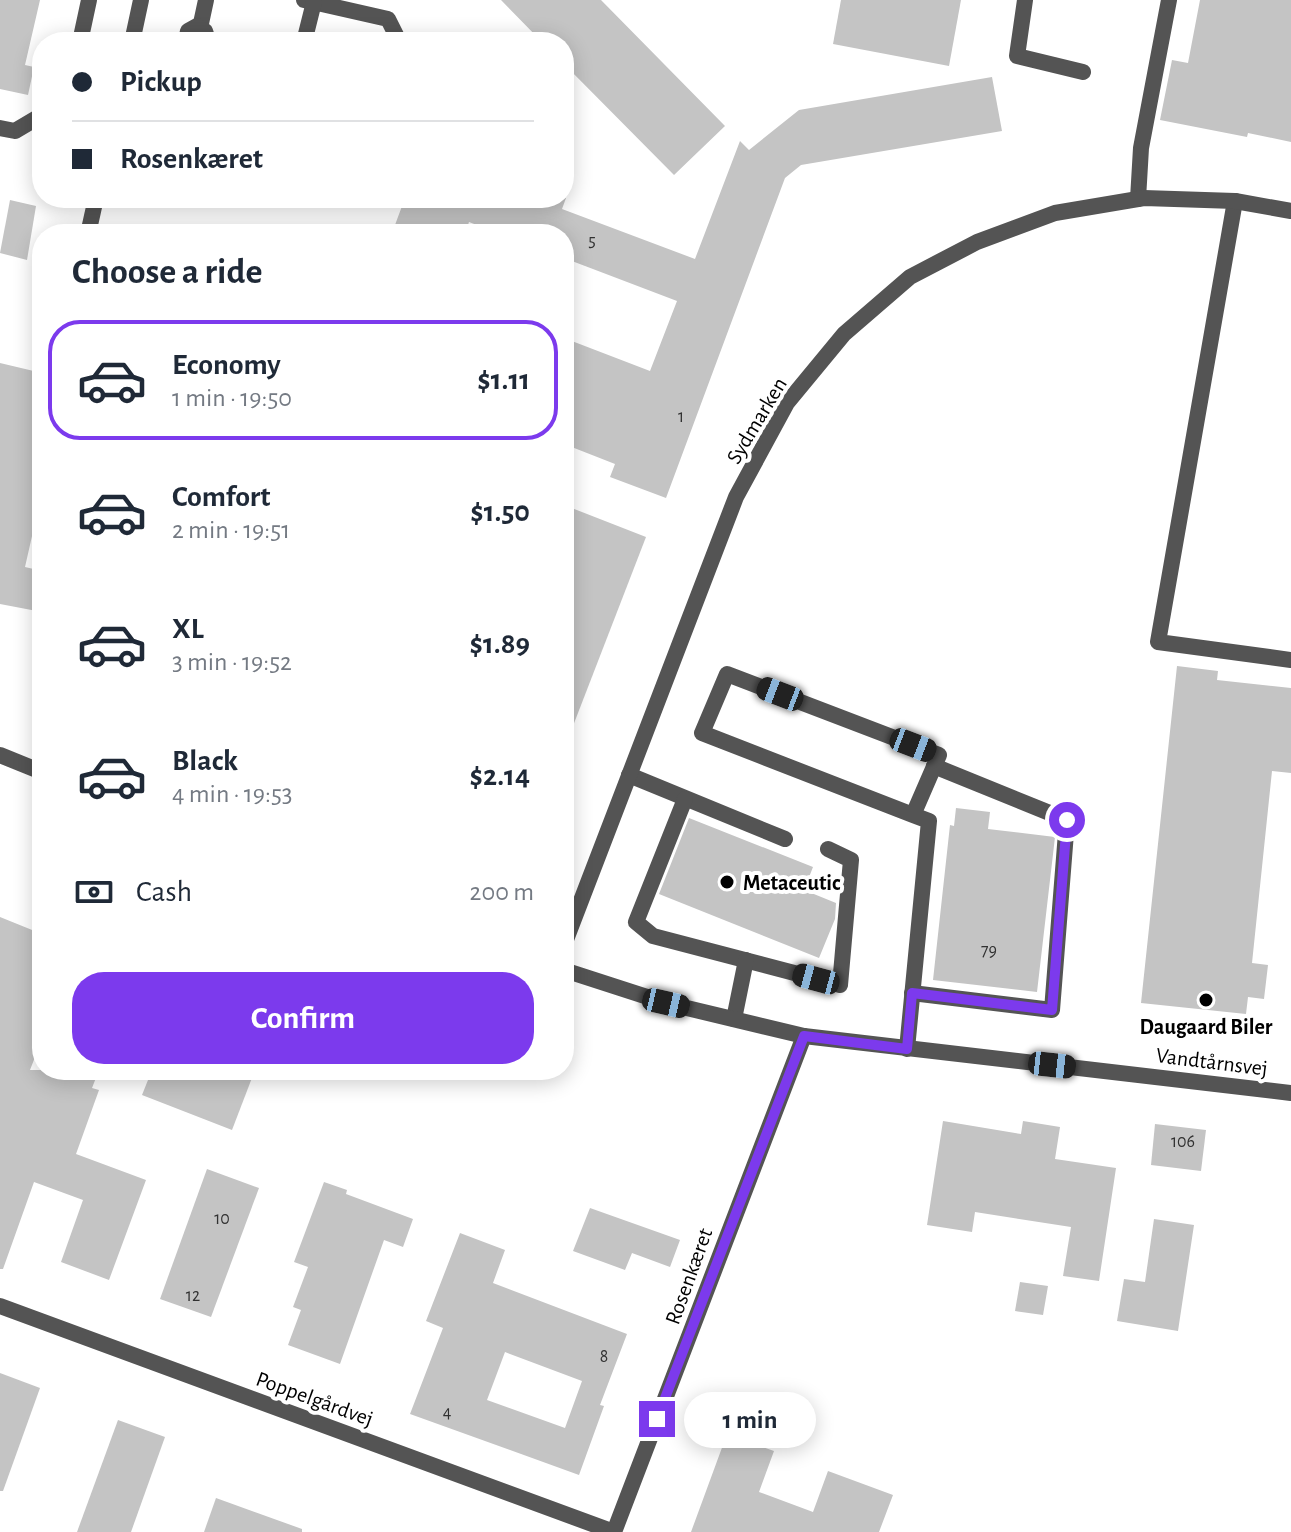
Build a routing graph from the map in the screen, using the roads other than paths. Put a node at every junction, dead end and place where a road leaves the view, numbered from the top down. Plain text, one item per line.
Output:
1 (89, 0) edge
2 (141, 0) edge
3 (206, 0) edge
4 (1025, 0) edge
5 (1169, 0) edge
6 (309, 1) edge
7 (82, 32) edge
8 (134, 32) edge
9 (208, 32) edge
10 (305, 32) edge
11 (394, 32) edge
12 (1083, 72) dead end
13 (32, 121) edge
14 (0, 128) edge
15 (1138, 199) junction
16 (1235, 201) junction
17 (1291, 211) edge
18 (1291, 660) edge
19 (0, 755) edge
20 (934, 766) junction
21 (32, 768) edge
22 (629, 775) junction
23 (685, 799) junction
24 (913, 815) junction
25 (785, 839) dead end
26 (828, 849) dead end
27 (574, 919) edge
28 (746, 960) junction
29 (574, 973) edge
30 (912, 993) junction
31 (734, 1019) junction
32 (804, 1036) junction
33 (907, 1049) junction
34 (1291, 1093) edge
35 (0, 1306) edge
36 (614, 1532) edge

1 - 7 street
2 - 8 street
3 - 9 street
4 - 12 street
5 - 15 street
6 - 10 street
6 - 11 street
13 - 14 street
15 - 16 street, Sydmarken
15 - 22 street, Sydmarken
16 - 17 street, Sydmarken
16 - 18 street
19 - 21 street
20 - 24 street
20 - 24 street
20 - 30 street
22 - 23 street
22 - 27 street, Sydmarken
23 - 25 street
23 - 28 street
24 - 30 street
26 - 28 street
28 - 31 street
29 - 31 street, Vandtårnsvej
30 - 33 street
31 - 32 street, Vandtårnsvej
32 - 33 street, Vandtårnsvej
32 - 36 street, Rosenkæret
33 - 34 street, Vandtårnsvej
35 - 36 street, Poppelgårdvej

